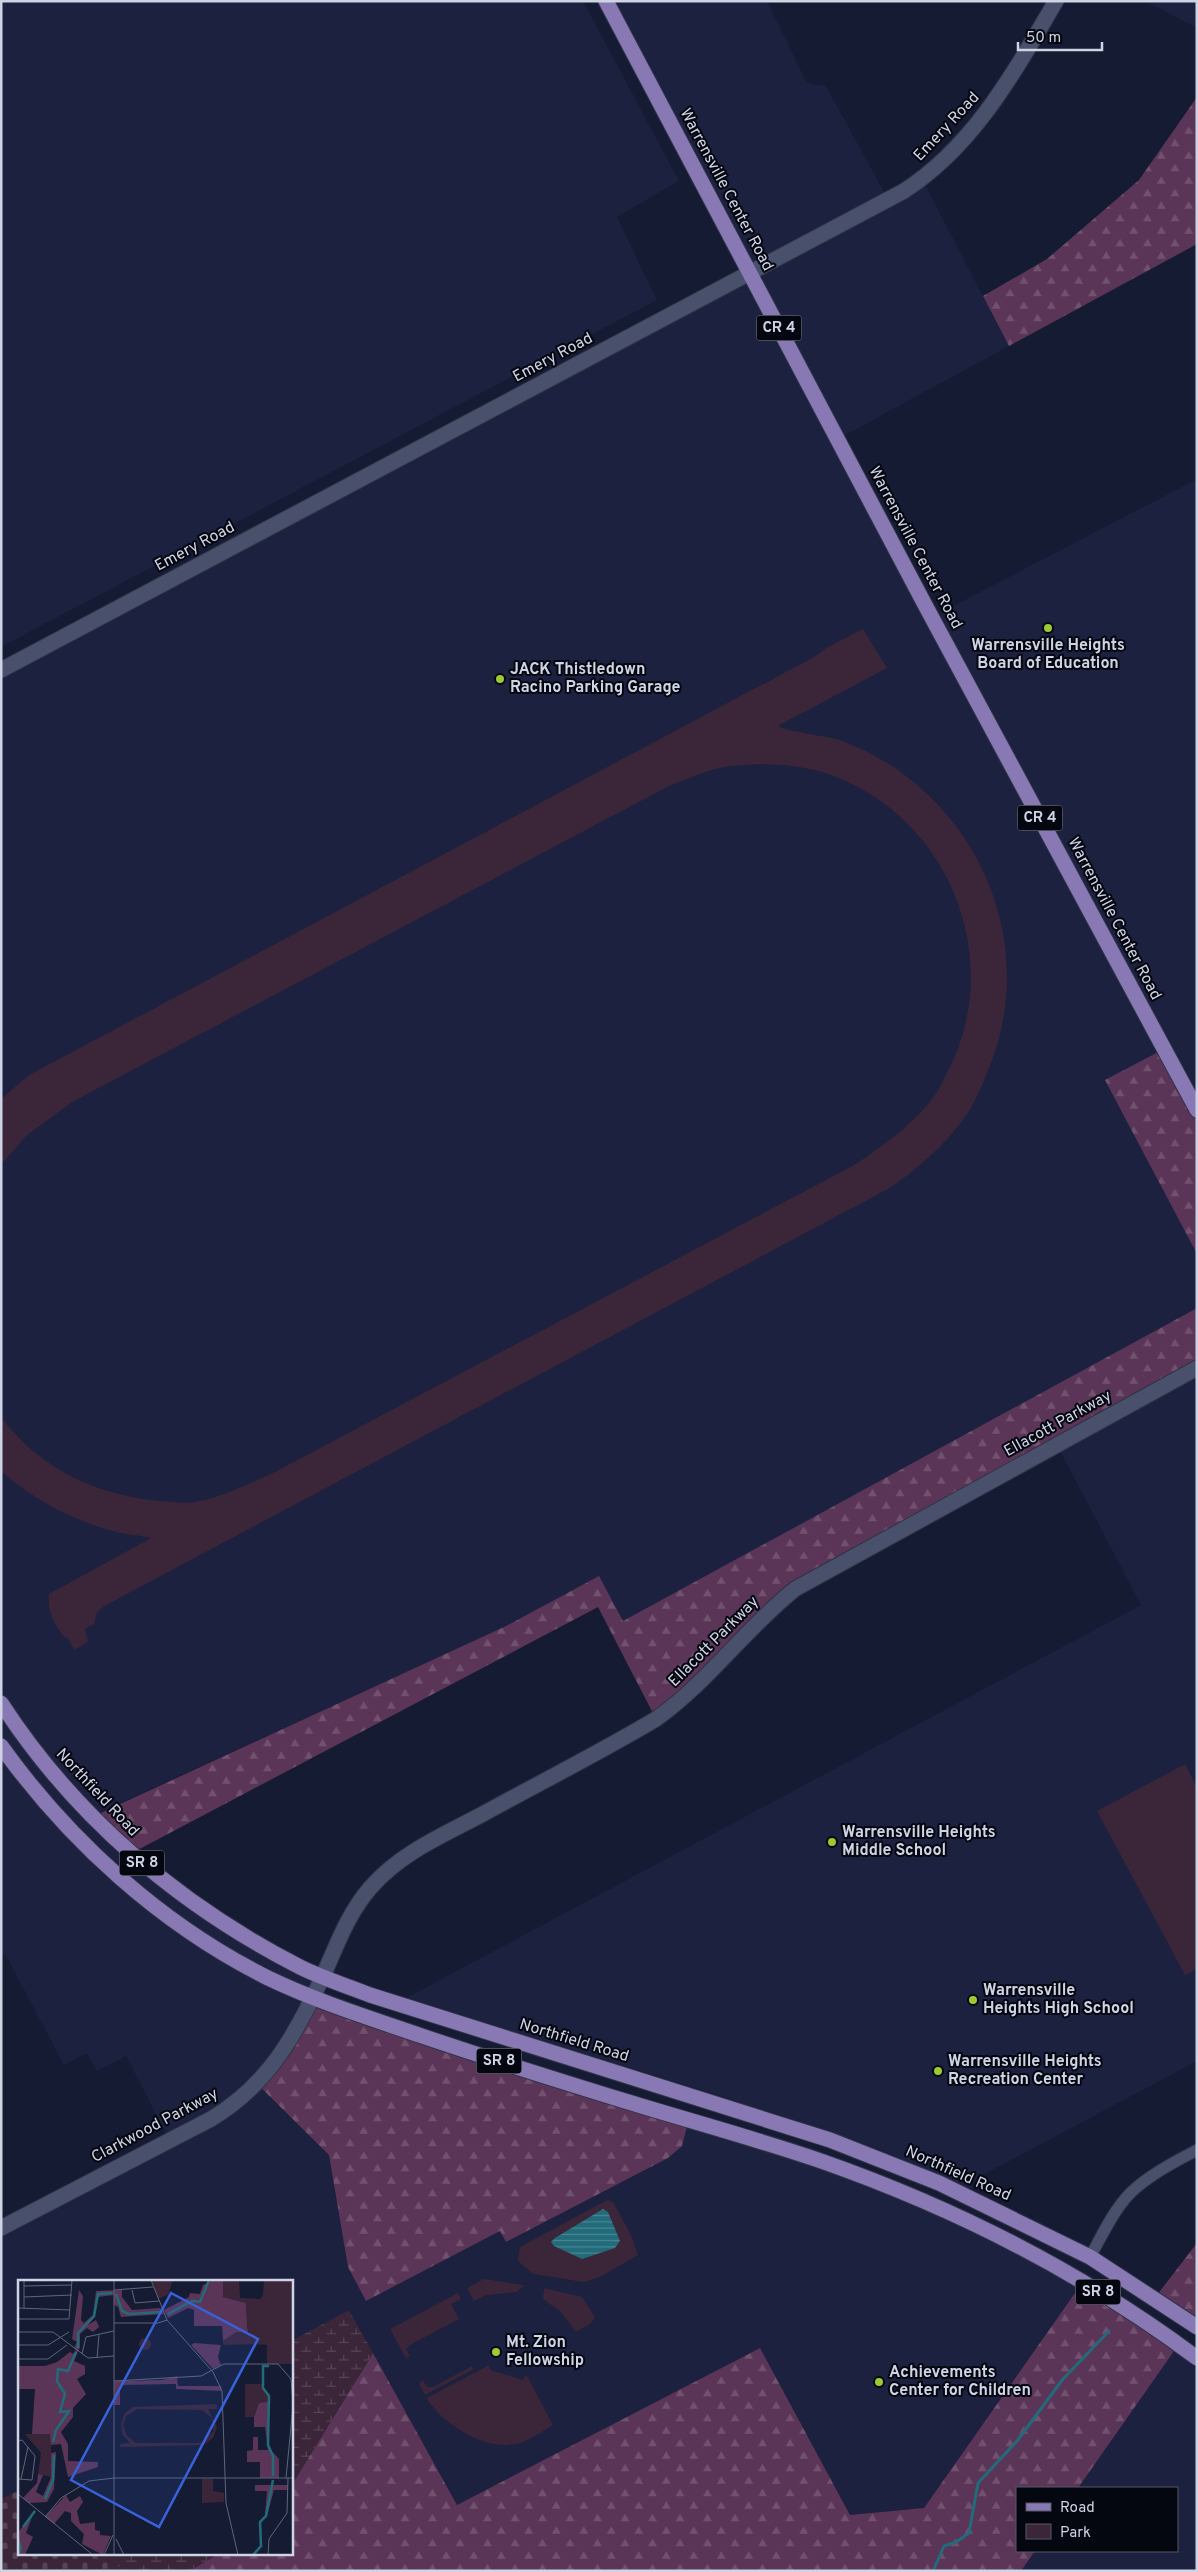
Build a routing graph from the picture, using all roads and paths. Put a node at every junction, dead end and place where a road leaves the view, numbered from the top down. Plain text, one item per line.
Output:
1 (606, 1) edge
2 (1056, 1) edge
3 (750, 273) junction
4 (1, 670) edge
5 (1197, 1110) edge
6 (1197, 1368) edge
7 (1, 1703) edge
8 (1, 1746) edge
9 (323, 1976) junction
10 (312, 1997) junction
11 (1197, 2150) edge
12 (1, 2228) edge
13 (1090, 2257) junction
14 (1197, 2326) edge
15 (1197, 2358) edge

1 - 3 main road, Warrensville Center Road / CR 4
2 - 3 street, Emery Road
3 - 4 street, Emery Road
3 - 5 main road, Warrensville Center Road / CR 4
6 - 9 street, Ellacott Parkway
7 - 9 main road, Northfield Road / SR 8
8 - 10 main road, SR 8
9 - 10 street, Ellacott Parkway
9 - 13 main road, Northfield Road / SR 8
10 - 12 street, Clarkwood Parkway
10 - 15 main road, SR 8
11 - 13 street
13 - 14 main road, Northfield Road / SR 8

